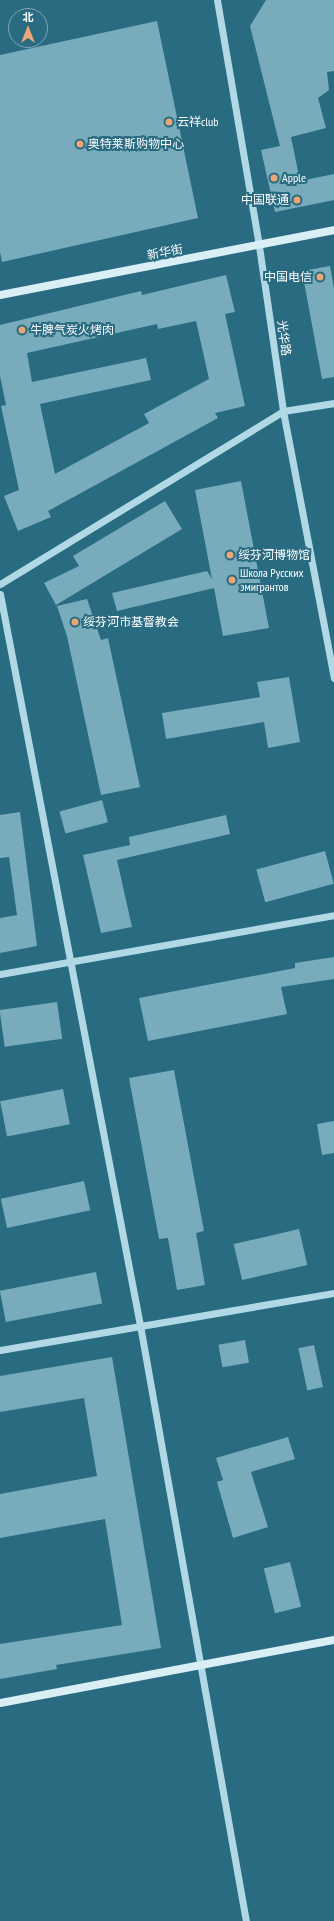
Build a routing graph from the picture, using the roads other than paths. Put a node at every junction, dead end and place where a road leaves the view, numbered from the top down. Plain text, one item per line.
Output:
1 (216, 0) edge
2 (334, 230) edge
3 (259, 246) junction
4 (0, 295) edge
5 (334, 403) edge
6 (283, 411) junction
7 (0, 584) edge
8 (0, 594) edge
9 (3, 625) edge
10 (334, 678) edge
11 (334, 915) edge
12 (69, 962) junction
13 (0, 974) edge
14 (334, 1293) edge
15 (140, 1325) junction
16 (0, 1350) edge
17 (334, 1640) edge
18 (199, 1667) junction
19 (0, 1703) edge
20 (246, 1921) edge

1 - 3 street, 光华路
2 - 3 main road, 新华街
3 - 4 main road, 新华街
3 - 6 street, 光华路
5 - 6 street
6 - 7 street
6 - 10 street, 光华路
8 - 9 street
9 - 12 street
11 - 12 street
12 - 13 street
12 - 15 street
14 - 15 street
15 - 16 street
15 - 18 street
17 - 18 main road
18 - 19 main road
18 - 20 street

